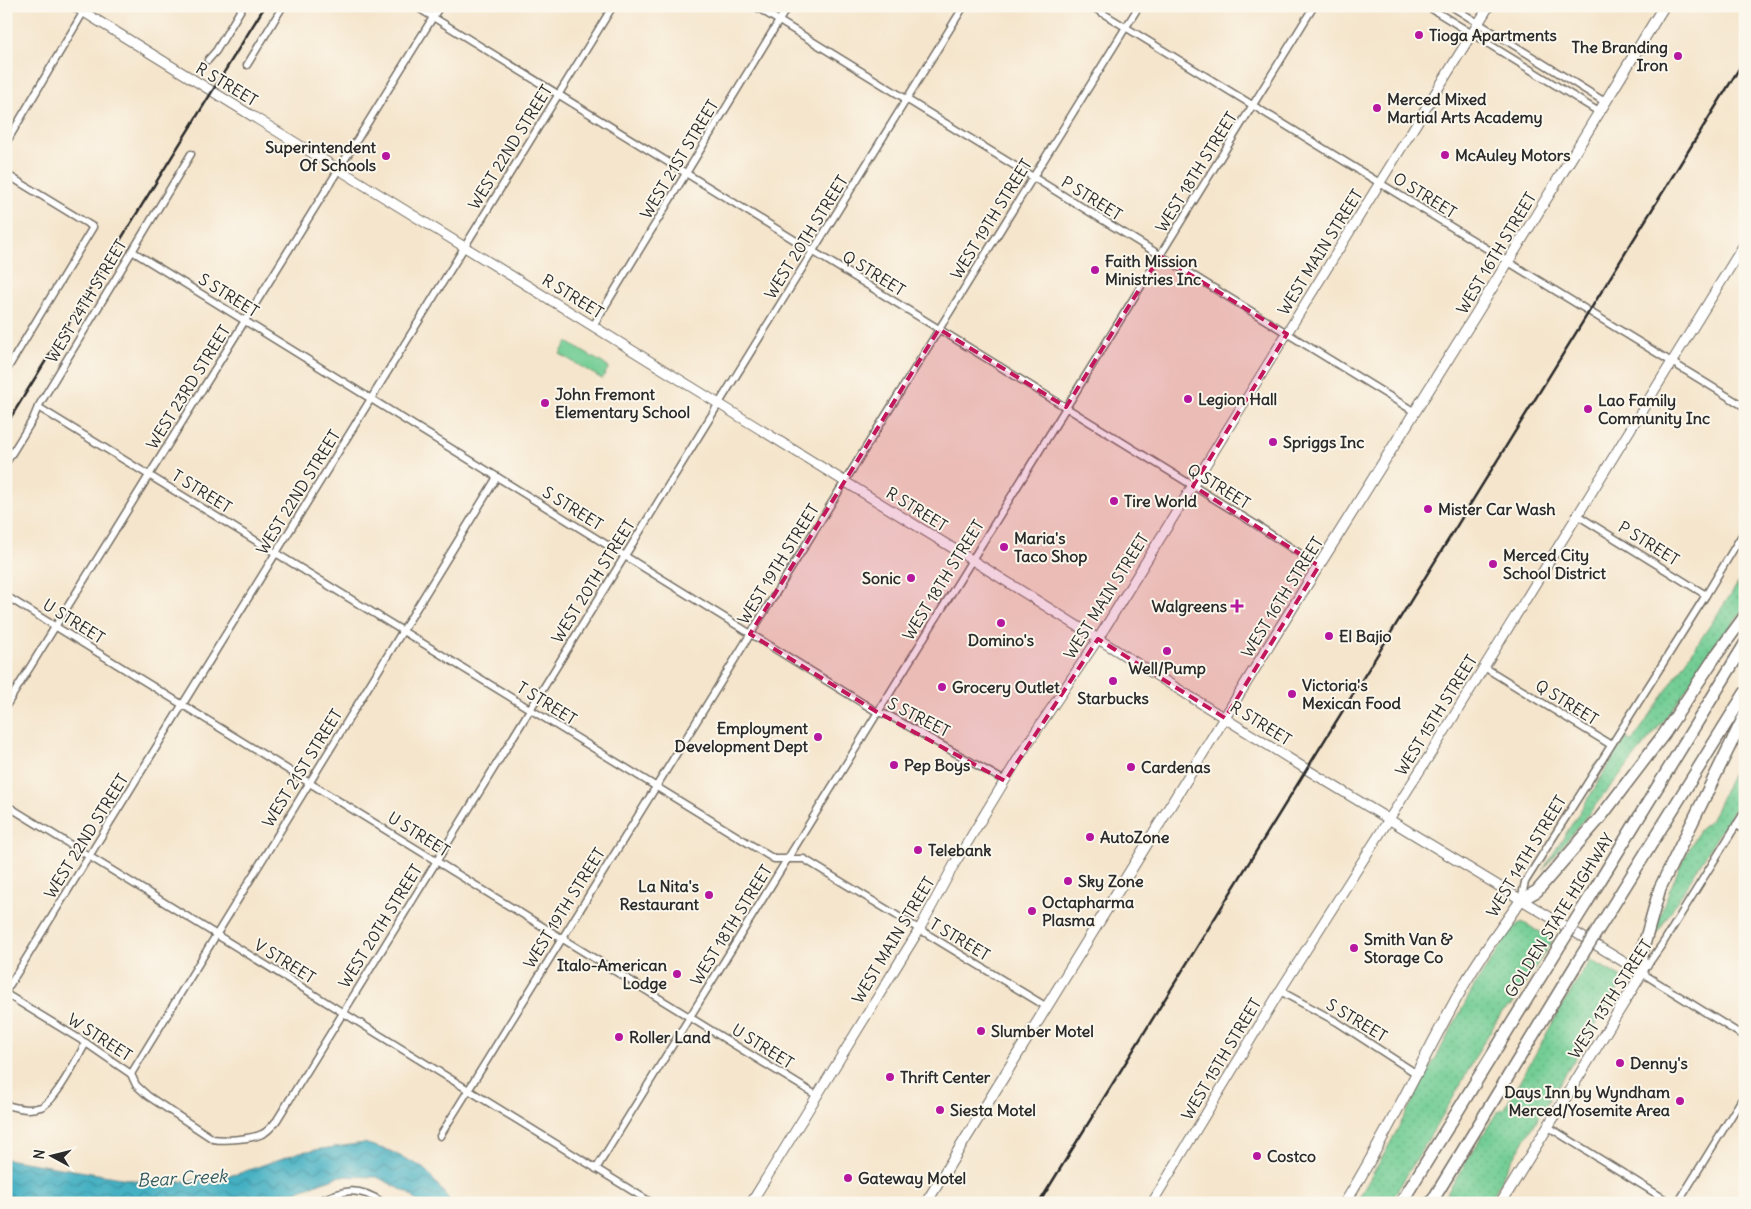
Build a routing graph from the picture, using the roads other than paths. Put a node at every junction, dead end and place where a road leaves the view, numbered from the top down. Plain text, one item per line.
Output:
1 (74, 6) edge
2 (243, 6) edge
3 (283, 6) edge
4 (414, 6) edge
5 (440, 6) edge
6 (613, 6) edge
7 (754, 6) edge
8 (788, 6) edge
9 (964, 6) edge
10 (1091, 6) edge
11 (1139, 6) edge
12 (1314, 6) edge
13 (1427, 6) edge
14 (1451, 6) edge
15 (1489, 6) edge
16 (1664, 6) edge
17 (85, 9) edge
18 (433, 18) junction
19 (779, 22) junction
20 (1478, 23) junction
21 (1126, 27) junction
22 (1472, 33) junction
23 (208, 60) dead end
24 (247, 65) dead end
25 (558, 95) junction
26 (906, 100) junction
27 (1605, 102) junction
28 (1252, 106) junction
29 (1599, 112) junction
30 (6, 143) edge
31 (191, 154) dead end
32 (339, 169) junction
33 (6, 174) edge
34 (686, 174) junction
35 (1033, 177) junction
36 (1380, 183) junction
37 (1745, 243) edge
38 (465, 247) junction
39 (132, 252) junction
40 (812, 252) junction
41 (1160, 256) junction
42 (1508, 262) junction
43 (244, 321) junction
44 (593, 326) junction
45 (939, 329) junction
46 (1286, 334) junction
47 (1672, 362) junction
48 (6, 371) edge
49 (371, 399) junction
50 (718, 404) junction
51 (38, 407) junction
52 (1745, 407) edge
53 (1066, 408) junction
54 (1415, 412) junction
55 (6, 463) edge
56 (149, 475) junction
57 (497, 477) junction
58 (845, 481) junction
59 (1193, 486) junction
60 (1578, 515) junction
61 (1745, 530) edge
62 (276, 553) junction
63 (625, 556) junction
64 (972, 560) junction
65 (1319, 566) junction
66 (1706, 595) junction
67 (6, 596) edge
68 (1745, 616) edge
69 (56, 626) junction
70 (402, 631) junction
71 (750, 634) junction
72 (1098, 639) junction
73 (1745, 644) edge
74 (1484, 667) junction
75 (1745, 693) edge
76 (183, 704) junction
77 (6, 706) edge
78 (530, 709) junction
79 (877, 712) junction
80 (1745, 715) edge
81 (1225, 718) junction
82 (1611, 745) junction
83 (1005, 781) junction
84 (309, 782) junction
85 (656, 787) junction
86 (6, 806) edge
87 (1745, 811) edge
88 (1389, 819) junction
89 (1736, 825) junction
90 (1745, 830) edge
91 (89, 857) junction
92 (788, 858) junction
93 (436, 861) junction
94 (1521, 900) junction
95 (919, 930) junction
96 (216, 934) junction
97 (562, 938) junction
98 (1642, 973) junction
99 (1280, 991) junction
100 (6, 992) edge
101 (1047, 1007) junction
102 (342, 1012) junction
103 (690, 1017) junction
104 (1745, 1037) edge
105 (86, 1044) junction
106 (130, 1074) junction
107 (1417, 1074) junction
108 (468, 1090) junction
109 (1745, 1094) edge
110 (816, 1095) junction
111 (6, 1105) edge
112 (1547, 1126) junction
113 (440, 1136) dead end
114 (224, 1141) joint
115 (596, 1168) junction
116 (315, 1203) edge
117 (384, 1203) edge
118 (652, 1203) edge
119 (750, 1203) edge
120 (926, 1203) edge
121 (1152, 1203) edge
122 (1345, 1203) edge
123 (1401, 1203) edge
124 (1431, 1203) edge
125 (1500, 1203) edge
126 (1671, 1203) edge
127 (1678, 1203) edge

1 - 17 street, R STREET
2 - 23 street
3 - 24 street
4 - 18 street, Q STREET
5 - 18 street, WEST 23RD STREET
6 - 25 street, WEST 22ND STREET
7 - 19 street, P STREET
8 - 19 street, WEST 21ST STREET
9 - 26 street, WEST 20TH STREET
10 - 21 street, O STREET
11 - 21 street, WEST 19TH STREET
12 - 28 street, WEST 18TH STREET
13 - 22 street
14 - 20 street
15 - 20 street, WEST MAIN STREET
16 - 27 main road, WEST 16TH STREET
17 - 30 street
17 - 32 street, R STREET
18 - 25 street, Q STREET
18 - 32 street, WEST 23RD STREET
19 - 26 street, P STREET
19 - 34 street, WEST 21ST STREET
20 - 22 street, WEST MAIN STREET
20 - 27 street
21 - 28 street, O STREET
21 - 35 street, WEST 19TH STREET
22 - 29 street
22 - 36 street, WEST MAIN STREET
25 - 34 street, Q STREET
25 - 38 street, WEST 22ND STREET
26 - 35 street, P STREET
26 - 40 street, WEST 20TH STREET
27 - 29 main road, WEST 16TH STREET
28 - 36 street, O STREET
28 - 41 street, WEST 18TH STREET
29 - 42 main road, WEST 16TH STREET
31 - 39 street, WEST 24TH STREET
32 - 38 street, R STREET
32 - 43 street, WEST 23RD STREET
33 - 48 street
34 - 40 street, Q STREET
34 - 44 street, WEST 21ST STREET
35 - 41 street, P STREET
35 - 45 street, WEST 19TH STREET
36 - 42 street, O STREET
36 - 46 street, WEST MAIN STREET
37 - 47 street, WEST 15TH STREET
38 - 44 street, R STREET
38 - 49 street, WEST 22ND STREET
39 - 43 street, S STREET
39 - 51 street, WEST 24TH STREET
40 - 45 street, Q STREET
40 - 50 street, WEST 20TH STREET
41 - 46 street, P STREET
41 - 53 street, WEST 18TH STREET
42 - 47 street, O STREET
42 - 54 main road, WEST 16TH STREET
43 - 49 street, S STREET
43 - 56 street, WEST 23RD STREET
44 - 50 street, R STREET
45 - 53 street, Q STREET
45 - 58 street, WEST 19TH STREET
46 - 54 street, P STREET
46 - 59 street, WEST MAIN STREET
47 - 52 street, O STREET
47 - 60 street, WEST 15TH STREET
49 - 57 street, S STREET
49 - 62 street, WEST 22ND STREET
50 - 58 street, R STREET
50 - 63 street, WEST 20TH STREET
51 - 55 street, WEST 24TH STREET
51 - 56 street, T STREET
53 - 59 street, Q STREET
53 - 64 street, WEST 18TH STREET
54 - 65 main road, WEST 16TH STREET
56 - 62 street, T STREET
56 - 69 street, WEST 23RD STREET
57 - 63 street, S STREET
57 - 70 street, WEST 21ST STREET
58 - 64 street, R STREET
58 - 71 street, WEST 19TH STREET
59 - 65 street, Q STREET
59 - 72 street, WEST MAIN STREET
60 - 66 street, P STREET
60 - 74 street, WEST 15TH STREET
61 - 66 street, WEST 14TH STREET
62 - 70 street, T STREET
62 - 76 street, WEST 22ND STREET
63 - 71 street, S STREET
63 - 78 street, WEST 20TH STREET
64 - 72 street, R STREET
64 - 79 street, WEST 18TH STREET
65 - 81 main road, WEST 16TH STREET
66 - 82 street, WEST 14TH STREET
67 - 69 street, U STREET
68 - 94 highway
69 - 76 street, U STREET
69 - 77 street, WEST 23RD STREET
70 - 78 street, T STREET
70 - 84 street, WEST 21ST STREET
71 - 79 street, S STREET
71 - 85 street, WEST 19TH STREET
72 - 81 street, R STREET
72 - 83 street, WEST MAIN STREET
73 - 123 highway, GOLDEN STATE HIGHWAY, bridge
74 - 82 street, Q STREET
74 - 88 street, WEST 15TH STREET
75 - 124 highway, bridge
76 - 84 street, U STREET
76 - 91 street, WEST 22ND STREET
78 - 85 street, T STREET
78 - 93 street, WEST 20TH STREET
79 - 83 street, S STREET
79 - 92 street, WEST 18TH STREET
80 - 98 highway
81 - 88 street, R STREET
81 - 101 main road, WEST 16TH STREET
82 - 94 street, WEST 14TH STREET
83 - 95 street, WEST MAIN STREET
84 - 93 street, U STREET
84 - 96 street, WEST 21ST STREET
85 - 92 street, T STREET
85 - 97 street, WEST 19TH STREET
86 - 91 street, V STREET
87 - 89 street, WEST 13TH STREET
88 - 94 street, R STREET
88 - 99 street, WEST 15TH STREET
89 - 90 street
89 - 98 street, WEST 13TH STREET
91 - 96 street, V STREET
91 - 100 street, WEST 22ND STREET
92 - 95 street, T STREET
92 - 103 street, WEST 18TH STREET
93 - 97 street, U STREET
93 - 102 street, WEST 20TH STREET
94 - 98 street, R STREET
94 - 107 main road, WEST 14TH STREET
95 - 101 street, T STREET
95 - 110 street, WEST MAIN STREET
96 - 102 street, V STREET
96 - 106 street, WEST 21ST STREET
97 - 103 street, U STREET
97 - 108 street, WEST 19TH STREET
98 - 104 street, R STREET
98 - 112 main road, WEST 13TH STREET
99 - 107 street, S STREET
99 - 121 street, WEST 15TH STREET
100 - 105 street, W STREET
101 - 120 main road, WEST 16TH STREET
102 - 108 street, V STREET
102 - 114 street, WEST 20TH STREET
103 - 110 street, U STREET
103 - 115 street, WEST 18TH STREET
105 - 106 street, W STREET
105 - 111 street
106 - 114 street, W STREET
107 - 122 main road, WEST 14TH STREET
108 - 113 street, WEST 19TH STREET
108 - 115 street, V STREET
109 - 127 street
110 - 119 street, WEST MAIN STREET
112 - 125 main road, WEST 13TH STREET
112 - 126 street
115 - 118 street, V STREET
116 - 117 street

